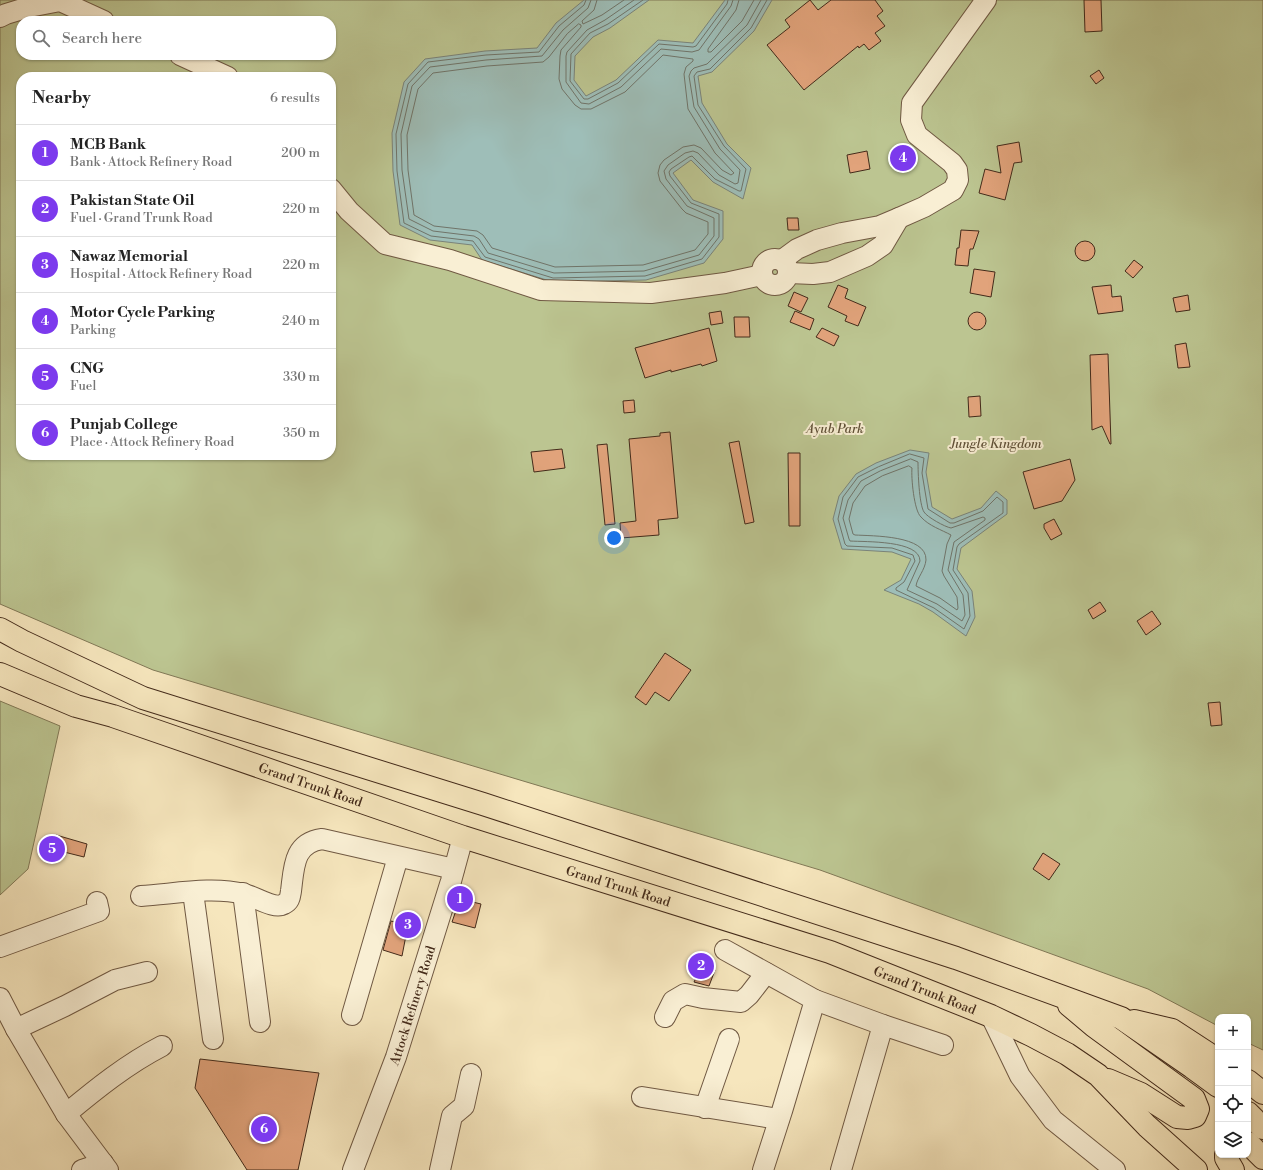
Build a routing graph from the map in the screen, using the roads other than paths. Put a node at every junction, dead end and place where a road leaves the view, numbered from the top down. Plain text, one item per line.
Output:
1 (986, 0) edge
2 (93, 16) edge
3 (0, 17) edge
4 (191, 60) edge
5 (217, 72) edge
6 (336, 195) edge
7 (899, 218) junction
8 (786, 267) junction
9 (0, 629) edge
10 (0, 674) edge
11 (463, 837) junction
12 (398, 857) junction
13 (454, 869) junction
14 (193, 892) junction
15 (243, 893) junction
16 (141, 896) dead end
17 (97, 902) dead end
18 (0, 947) edge
19 (725, 950) dead end
20 (147, 972) dead end
21 (766, 973) junction
22 (1055, 994) junction
23 (0, 998) edge
24 (815, 1000) junction
25 (352, 1015) dead end
26 (991, 1016) junction
27 (665, 1018) dead end
28 (1121, 1018) junction
29 (260, 1022) dead end
30 (9, 1023) edge
31 (883, 1025) junction
32 (213, 1039) dead end
33 (729, 1039) dead end
34 (943, 1045) dead end
35 (162, 1046) dead end
36 (1215, 1058) edge
37 (471, 1074) dead end
38 (1098, 1075) junction
39 (1251, 1083) edge
40 (1215, 1084) edge
41 (1263, 1093) edge
42 (642, 1097) dead end
43 (705, 1108) junction
44 (66, 1114) junction
45 (1251, 1116) edge
46 (779, 1119) junction
47 (1263, 1128) edge
48 (1251, 1146) edge
49 (1226, 1158) edge
50 (1263, 1158) edge
51 (105, 1167) edge
52 (82, 1170) edge
53 (353, 1170) edge
54 (440, 1170) edge
55 (763, 1170) edge
56 (841, 1170) edge
57 (1115, 1170) edge
58 (1196, 1170) edge
59 (1233, 1170) edge

1 - 7 street
2 - 3 street
4 - 5 street
6 - 8 street
7 - 8 street
7 - 8 street
9 - 22 highway
10 - 11 highway, Grand Trunk Road
11 - 13 street, Attock Refinery Road
11 - 26 highway, Grand Trunk Road
12 - 13 street
12 - 15 street
12 - 25 street
13 - 53 street, Attock Refinery Road
14 - 15 street
14 - 16 street
14 - 32 street
15 - 29 street
17 - 18 street
19 - 21 street
20 - 30 street
21 - 24 street
21 - 27 street
22 - 28 highway
22 - 38 highway
23 - 30 street
24 - 31 street
24 - 46 street
26 - 38 highway, Grand Trunk Road
26 - 57 street
28 - 36 highway
28 - 40 highway
30 - 44 street
31 - 34 street
31 - 56 street
33 - 43 street
35 - 44 street
37 - 54 street
38 - 58 highway, Grand Trunk Road
39 - 41 highway
42 - 43 street
43 - 46 street
44 - 51 street
45 - 47 highway
46 - 55 street
48 - 50 highway
49 - 59 highway
51 - 52 street

